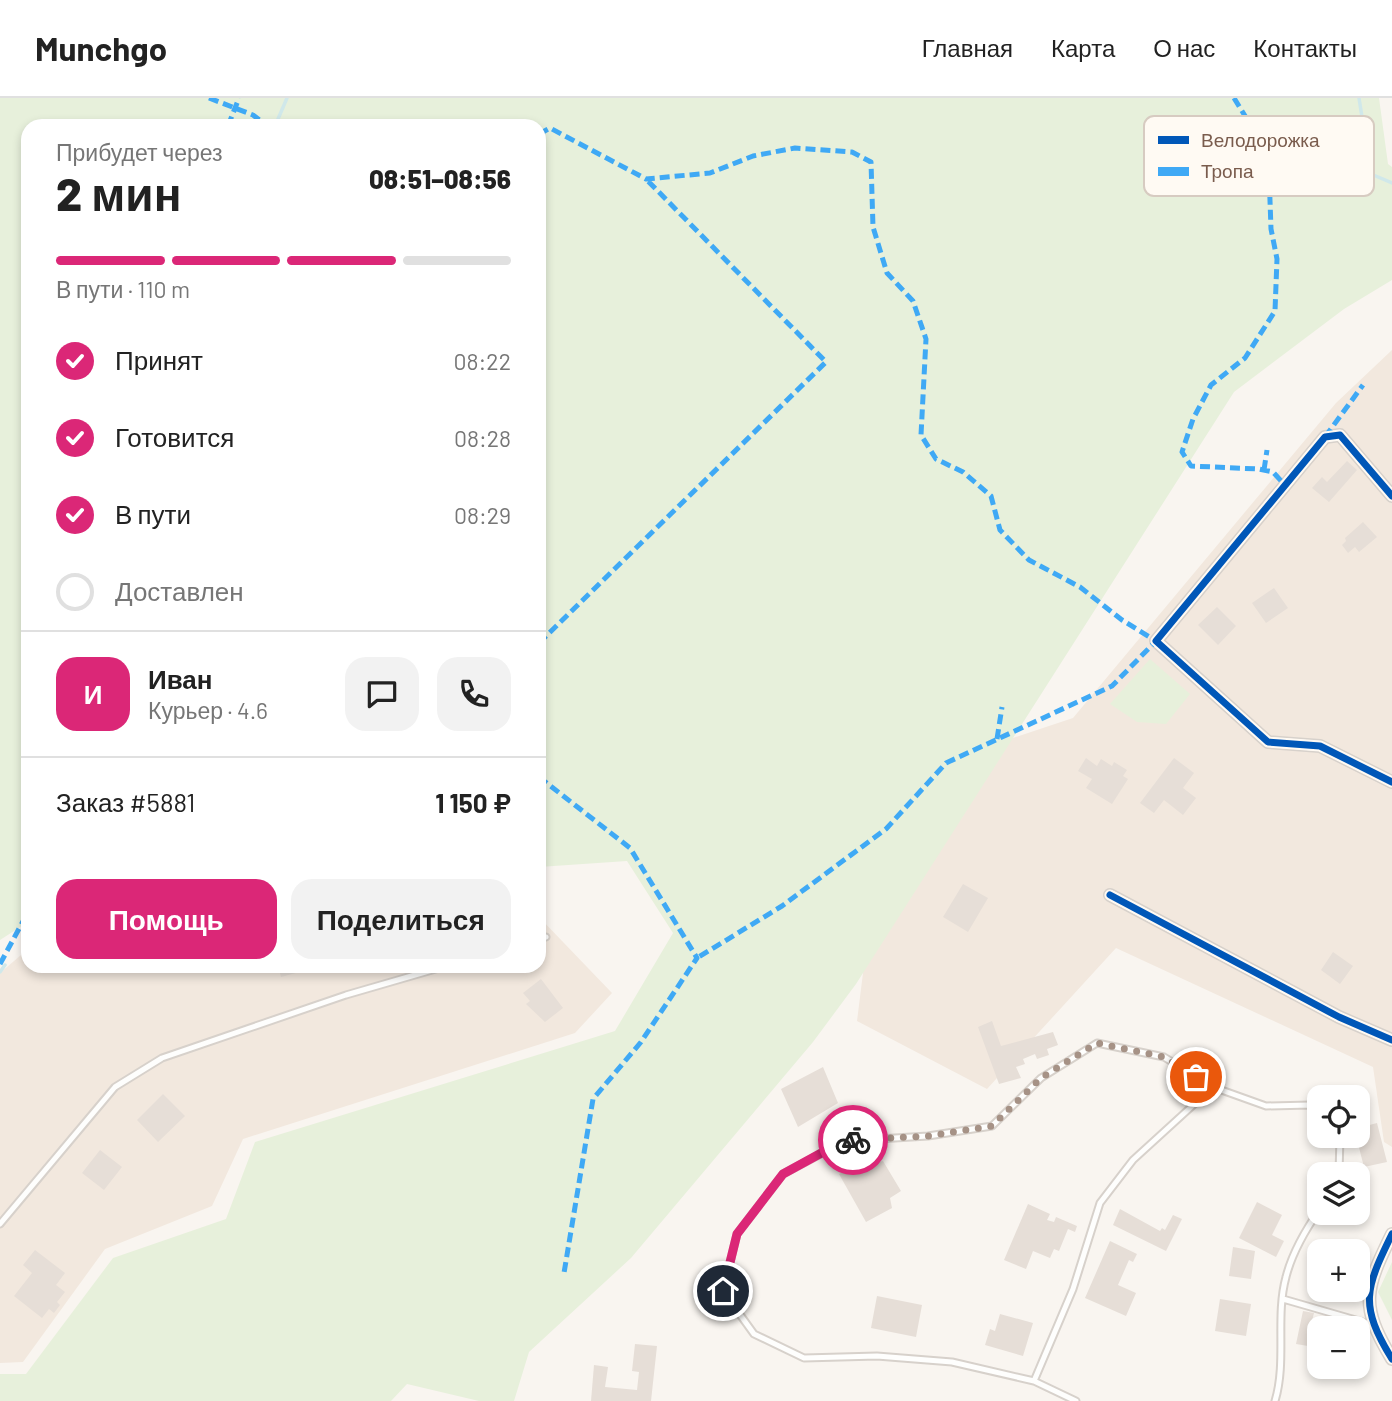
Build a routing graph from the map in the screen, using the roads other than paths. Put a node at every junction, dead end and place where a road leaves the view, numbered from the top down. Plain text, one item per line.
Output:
1 (1392, 496) edge
2 (1392, 782) edge
3 (1110, 895) dead end
4 (422, 973) edge
5 (1392, 1040) edge
6 (1213, 1087) junction
7 (1307, 1105) edge
8 (0, 1224) edge
9 (1308, 1225) edge
10 (1392, 1234) edge
11 (1283, 1299) junction
12 (1373, 1325) junction
13 (1392, 1359) edge
14 (1034, 1381) junction
15 (1076, 1401) edge
16 (1275, 1401) edge

1 - 2 street
3 - 5 street
4 - 8 lane
6 - 7 lane
6 - 14 lane
6 - 14 lane
9 - 11 lane
10 - 12 street
11 - 12 lane
11 - 16 lane
12 - 13 street
14 - 15 lane

